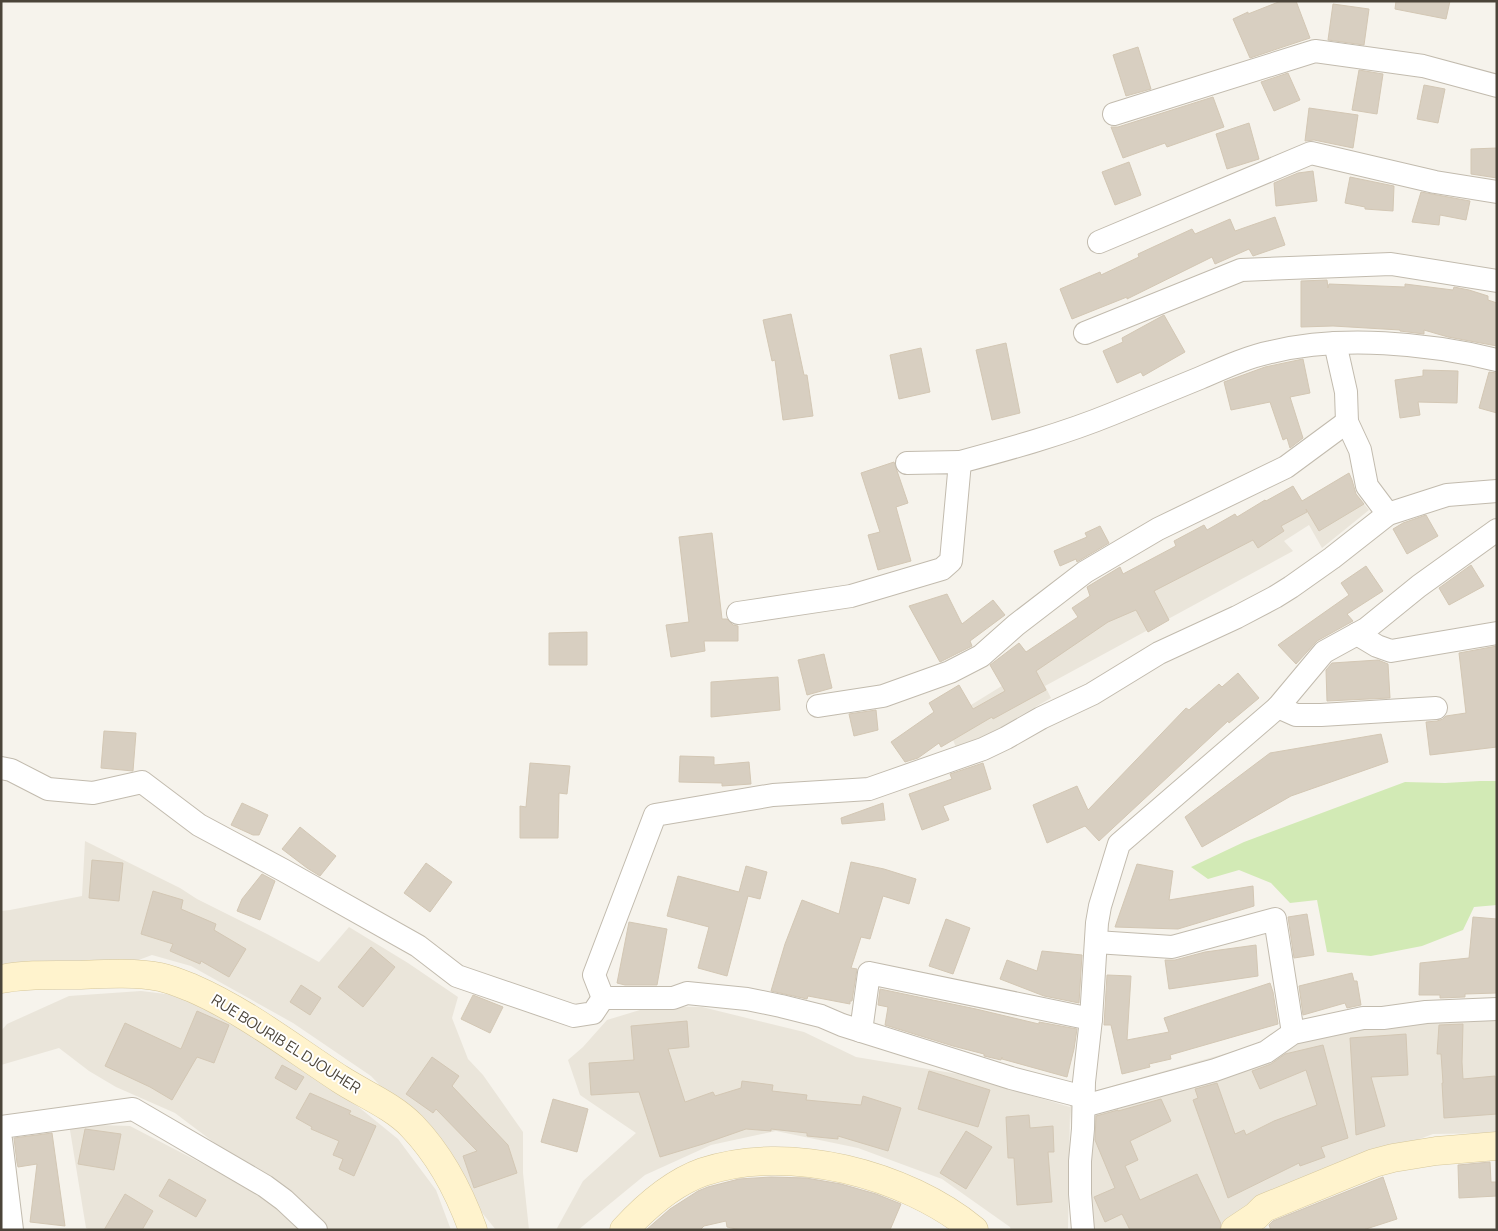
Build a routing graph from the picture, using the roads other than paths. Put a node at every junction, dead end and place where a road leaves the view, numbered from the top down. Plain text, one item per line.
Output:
1 (1497, 86) edge
2 (1114, 114) dead end
3 (1497, 192) edge
4 (1098, 242) dead end
5 (1497, 281) edge
6 (1085, 333) dead end
7 (1335, 343) junction
8 (1497, 360) edge
9 (1347, 422) junction
10 (960, 462) junction
11 (907, 463) dead end
12 (1497, 491) edge
13 (1388, 514) junction
14 (1497, 530) edge
15 (738, 613) dead end
16 (1497, 633) edge
17 (1357, 634) junction
18 (818, 706) dead end
19 (1278, 707) junction
20 (1436, 708) dead end
21 (1, 768) edge
22 (1096, 942) junction
23 (1, 979) edge
24 (603, 998) junction
25 (1497, 1009) edge
26 (1091, 1020) junction
27 (861, 1031) junction
28 (1292, 1033) junction
29 (1084, 1101) junction
30 (1, 1127) edge
31 (1, 1140) edge
32 (1497, 1146) edge
33 (12, 1230) edge
34 (316, 1230) edge
35 (473, 1230) edge
36 (624, 1230) edge
37 (974, 1230) edge
38 (1083, 1230) edge
39 (1235, 1230) edge

1 - 2 street
3 - 4 street
5 - 6 street
7 - 8 street
7 - 9 street
7 - 10 street
9 - 13 street
9 - 18 street
10 - 11 street
10 - 15 street
12 - 13 street
13 - 24 street
14 - 17 street
16 - 17 street
17 - 19 street
19 - 20 street
19 - 22 street
21 - 24 street
22 - 26 street
22 - 28 street
23 - 35 main road, RUE BOURIB EL DJOUHER
24 - 27 street
25 - 28 street
26 - 27 street
26 - 29 street
27 - 29 street
28 - 29 street
29 - 38 street
30 - 34 street
31 - 33 street
32 - 39 main road
36 - 37 main road

